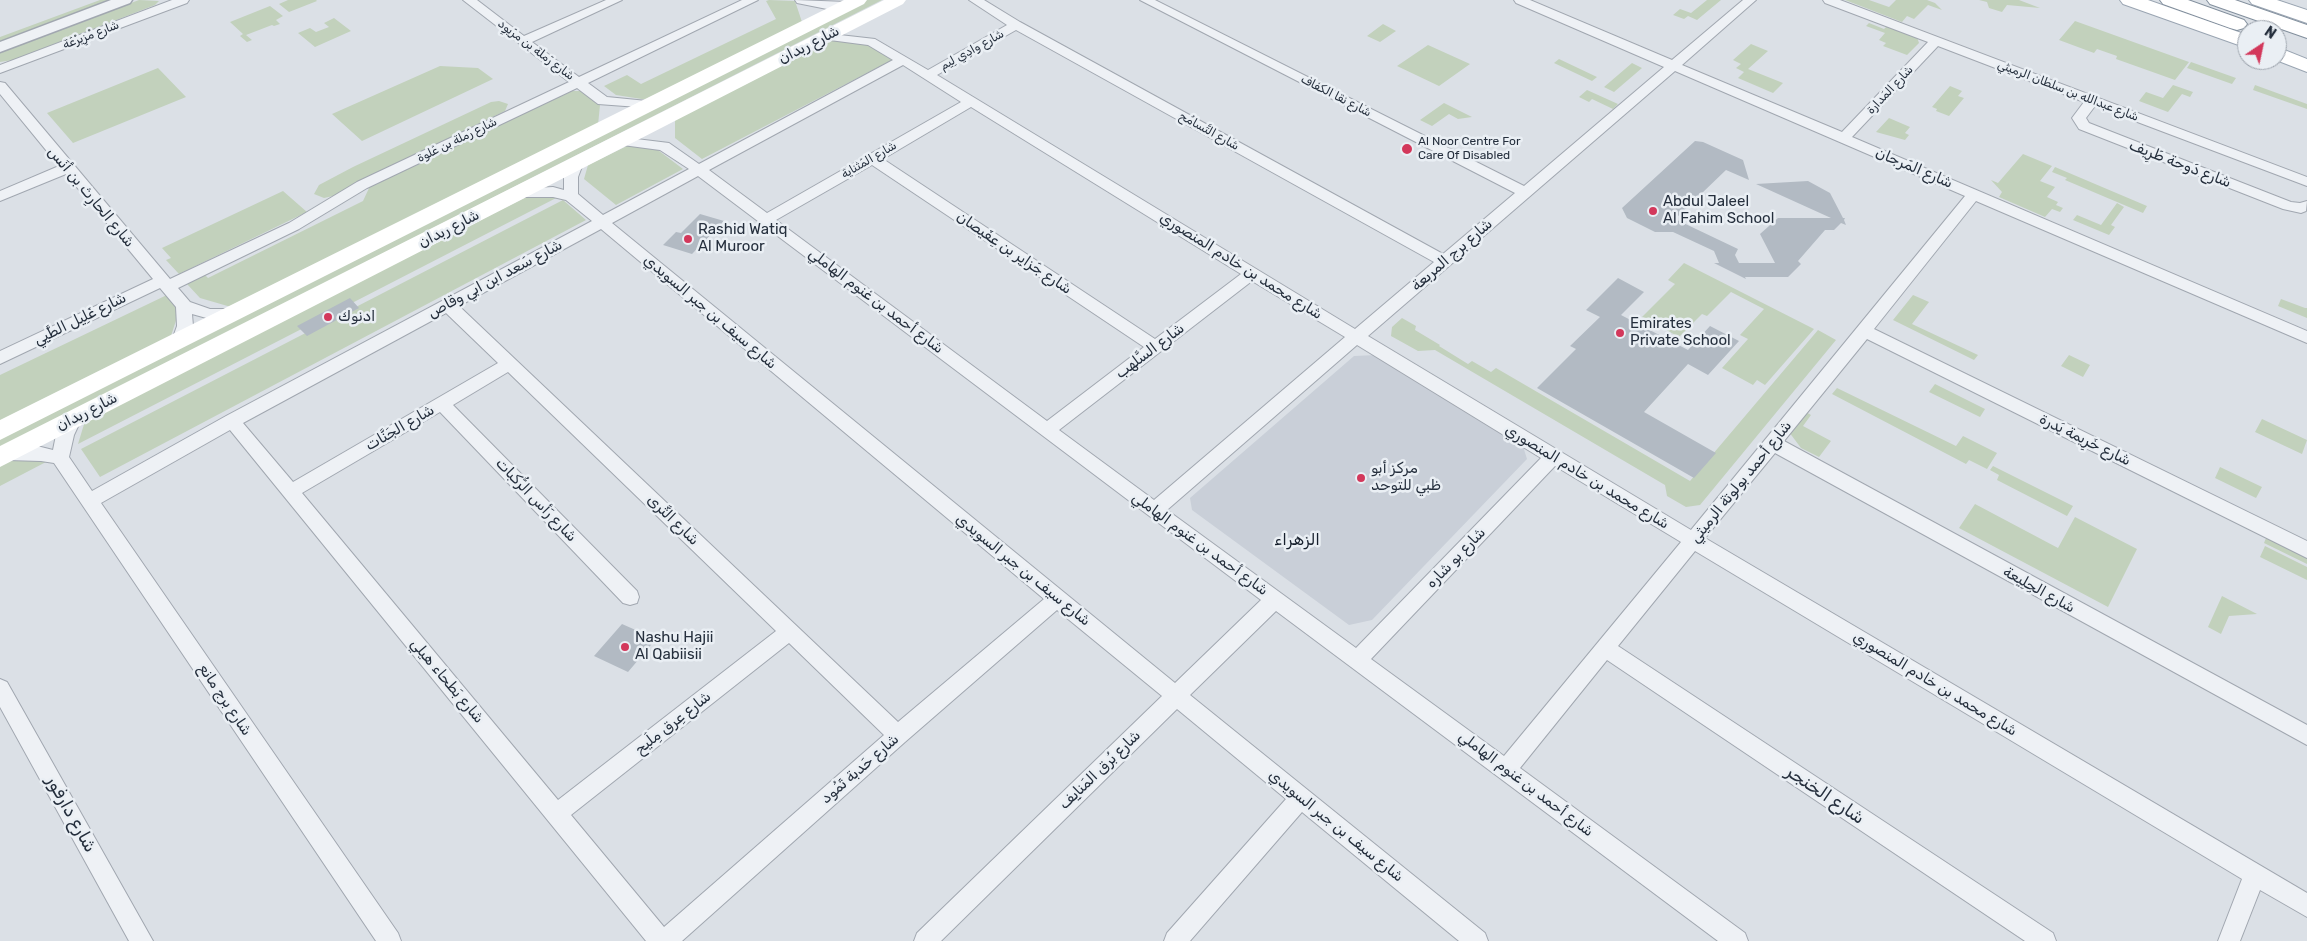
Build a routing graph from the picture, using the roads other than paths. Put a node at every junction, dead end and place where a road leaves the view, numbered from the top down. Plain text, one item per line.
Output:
1 (88, 0) edge
2 (125, 0) edge
3 (182, 0) edge
4 (469, 0) edge
5 (616, 0) edge
6 (752, 0) edge
7 (800, 0) edge
8 (897, 0) edge
9 (975, 0) edge
10 (1146, 0) edge
11 (1520, 0) edge
12 (1750, 0) edge
13 (1829, 0) edge
14 (2130, 0) edge
15 (2170, 0) edge
16 (2217, 0) edge
17 (2259, 0) edge
18 (856, 8) edge
19 (2307, 17) edge
20 (2237, 24) edge
21 (1016, 25) junction
22 (817, 31) junction
23 (0, 32) edge
24 (2307, 32) edge
25 (2237, 38) edge
26 (523, 41) junction
27 (1936, 41) junction
28 (871, 42) junction
29 (2287, 42) edge
30 (0, 47) edge
31 (2307, 50) edge
32 (2287, 58) edge
33 (903, 60) junction
34 (1673, 66) junction
35 (2307, 66) edge
36 (0, 69) edge
37 (928, 75) junction
38 (578, 82) junction
39 (0, 86) edge
40 (2092, 100) junction
41 (603, 101) junction
42 (972, 101) junction
43 (647, 105) junction
44 (666, 118) junction
45 (602, 128) junction
46 (1844, 138) junction
47 (620, 141) junction
48 (664, 146) junction
49 (872, 158) junction
50 (576, 164) junction
51 (67, 168) junction
52 (699, 170) junction
53 (2307, 182) edge
54 (522, 192) junction
55 (1525, 192) junction
56 (1974, 194) junction
57 (0, 196) edge
58 (571, 196) junction
59 (2307, 206) edge
60 (766, 220) junction
61 (602, 222) junction
62 (1444, 261) junction
63 (1252, 273) junction
64 (164, 284) junction
65 (448, 305) junction
66 (184, 306) junction
67 (231, 314) junction
68 (1864, 331) junction
69 (1356, 337) junction
70 (2307, 337) edge
71 (180, 340) junction
72 (1156, 347) junction
73 (0, 358) edge
74 (509, 364) junction
75 (441, 403) junction
76 (73, 420) junction
77 (232, 421) junction
78 (1048, 429) junction
79 (0, 431) edge
80 (1772, 443) junction
81 (4, 455) edge
82 (1553, 457) junction
83 (60, 458) junction
84 (290, 492) junction
85 (89, 501) junction
86 (1154, 510) junction
87 (1693, 540) junction
88 (2307, 550) edge
89 (630, 597) dead end
90 (1057, 599) junction
91 (1275, 599) junction
92 (789, 632) junction
93 (1605, 648) junction
94 (1358, 660) junction
95 (0, 688) edge
96 (1176, 695) junction
97 (898, 735) junction
98 (2307, 736) edge
99 (1506, 769) junction
100 (1301, 797) junction
101 (556, 814) junction
102 (2255, 874) junction
103 (2307, 906) edge
104 (142, 941) edge
105 (390, 941) edge
106 (663, 941) edge
107 (925, 941) edge
108 (1175, 941) edge
109 (1477, 941) edge
110 (1737, 941) edge
111 (2045, 941) edge
112 (2229, 941) edge

1 - 23 street
2 - 30 street
3 - 36 street, شارع مْزِيرْعَة
4 - 26 street, شارع رَملة بن مرَيوِد
5 - 26 street
6 - 38 street, شارع رَملة بن عَلوة
7 - 18 street
7 - 22 street
8 - 18 main road, شارع ربدان
9 - 21 street, شارع التَّسامُح
10 - 55 street, شارع نقا الكفاف
11 - 34 street, شارع المَرجان
12 - 34 street, شارع برج المربعة
13 - 27 street, شارع عبدالله بن سلطان الرميثي
14 - 25 main road
15 - 20 main road
16 - 24 main road
17 - 19 main road
18 - 22 main road, شارع ربدان
18 - 28 street
21 - 37 street, شارع وادِي لِيم
21 - 62 street, شارع التَّسامُح
22 - 28 street, شارع محمد بن خادم المنصوري
22 - 43 main road, شارع ربدان
22 - 44 main road, شارع ربدان
26 - 38 street, شارع رَملة بن مرَيوِد
27 - 40 street, شارع عبدالله بن سلطان الرميثي
27 - 46 street, شارع المَدارة
28 - 33 street, شارع محمد بن خادم المنصوري
29 - 31 main road
32 - 35 main road
33 - 37 street, شارع محمد بن خادم المنصوري
33 - 52 street, شارع سَعد ابن ابي وقاص
34 - 46 street, شارع المَرجان
34 - 55 street, شارع برج المربعة
37 - 42 street, شارع محمد بن خادم المنصوري
38 - 41 street, شارع رَملة بن مرَيوِد
38 - 64 street, شارع رَملة بن عَلوة
39 - 51 street, شارع الحارِث بن أنَس
40 - 53 street, شارع عبدالله بن سلطان الرميثي
40 - 59 street, شارع دَوحة طَرِيف
41 - 43 street
41 - 45 street
42 - 49 street, شارع المَثناية
42 - 63 street, شارع محمد بن خادم المنصوري
43 - 45 main road, شارع ربدان
44 - 47 main road, شارع ربدان
44 - 48 street
45 - 67 main road, شارع ربدان
46 - 56 street, شارع المَرجان
47 - 48 street, شارع أحمد بن غنوم الهاملي
47 - 50 main road, شارع ربدان
48 - 52 street, شارع أحمد بن غنوم الهاملي
49 - 60 street, شارع المَثناية
49 - 72 street, شارع جَزايِر بن عِفَيصان
50 - 54 main road, شارع ربدان
50 - 58 street
51 - 57 street
51 - 64 street, شارع الحارِث بن أنَس
52 - 60 street, شارع أحمد بن غنوم الهاملي
52 - 61 street, شارع سَعد ابن ابي وقاص
54 - 58 street
54 - 76 main road, شارع ربدان
55 - 62 street, شارع برج المربعة
56 - 68 street, شارع أحمد بولوتة الرميثي
56 - 70 street, شارع المَرجان
58 - 61 street, شارع سيف بن جبر السويدي
60 - 78 street, شارع أحمد بن غنوم الهاملي
61 - 65 street, شارع سَعد ابن ابي وقاص
61 - 90 street, شارع سيف بن جبر السويدي
62 - 69 street, شارع برج المربعة
63 - 69 street, شارع محمد بن خادم المنصوري
63 - 72 street, شارع السَّلهب
64 - 66 street, شارع الحارِث بن أنَس
64 - 73 street, شارع غَلِيل الطَّيِي
65 - 74 street, شارع الثَّرى
65 - 77 street, شارع سَعد ابن ابي وقاص
66 - 67 street, شارع الحارِث بن أنَس
66 - 71 street
67 - 71 main road, شارع ربدان
68 - 80 street, شارع أحمد بولوتة الرميثي
68 - 88 street, شارع خَرِيمة يَدرة
69 - 82 street, شارع محمد بن خادم المنصوري
69 - 86 street, شارع برج المربعة
71 - 79 main road, شارع ربدان
72 - 78 street, شارع السَّلهب
74 - 75 street, شارع الجَنَّات
74 - 92 street, شارع الثَّرى
75 - 84 street, شارع الجَنَّات
75 - 89 street, شارع رَأس الرُّكبات
76 - 81 main road, شارع ربدان
76 - 83 street
77 - 84 street, شارع بَطحاء هيلي
77 - 85 street, شارع سَعد ابن ابي وقاص
78 - 86 street, شارع أحمد بن غنوم الهاملي
80 - 87 street, شارع أحمد بولوتة الرميثي
80 - 98 street, شارع الجِلِيعة
81 - 83 street
82 - 87 street, شارع محمد بن خادم المنصوري
82 - 94 street, شارع بو شاره
83 - 85 street, شارع برج مانع
84 - 101 street, شارع بَطحاء هيلي
85 - 105 street, شارع برج مانع
86 - 91 street, شارع أحمد بن غنوم الهاملي
87 - 93 street, شارع أحمد بولوتة الرميثي
87 - 102 street, شارع محمد بن خادم المنصوري
90 - 96 street, شارع سيف بن جبر السويدي
90 - 97 street, شارع حَدبة ثَمُود
91 - 94 street, شارع أحمد بن غنوم الهاملي
91 - 96 street, شارع بُرق المَنايِف
92 - 97 street, شارع الثَّرى
92 - 101 street, شارع عِرق مِلَيح
93 - 99 street, شارع أحمد بولوتة الرميثي
93 - 111 street, شارع الخنجر
94 - 99 street, شارع أحمد بن غنوم الهاملي
95 - 104 street, شارع دارفور
96 - 100 street, شارع سيف بن جبر السويدي
96 - 107 street, شارع بُرق المَنايِف
97 - 106 street, شارع حَدبة ثَمُود
99 - 110 street, شارع أحمد بن غنوم الهاملي
100 - 108 street
100 - 109 street, شارع سيف بن جبر السويدي
101 - 106 street, شارع بَطحاء هيلي
102 - 103 street, شارع محمد بن خادم المنصوري
102 - 112 street

